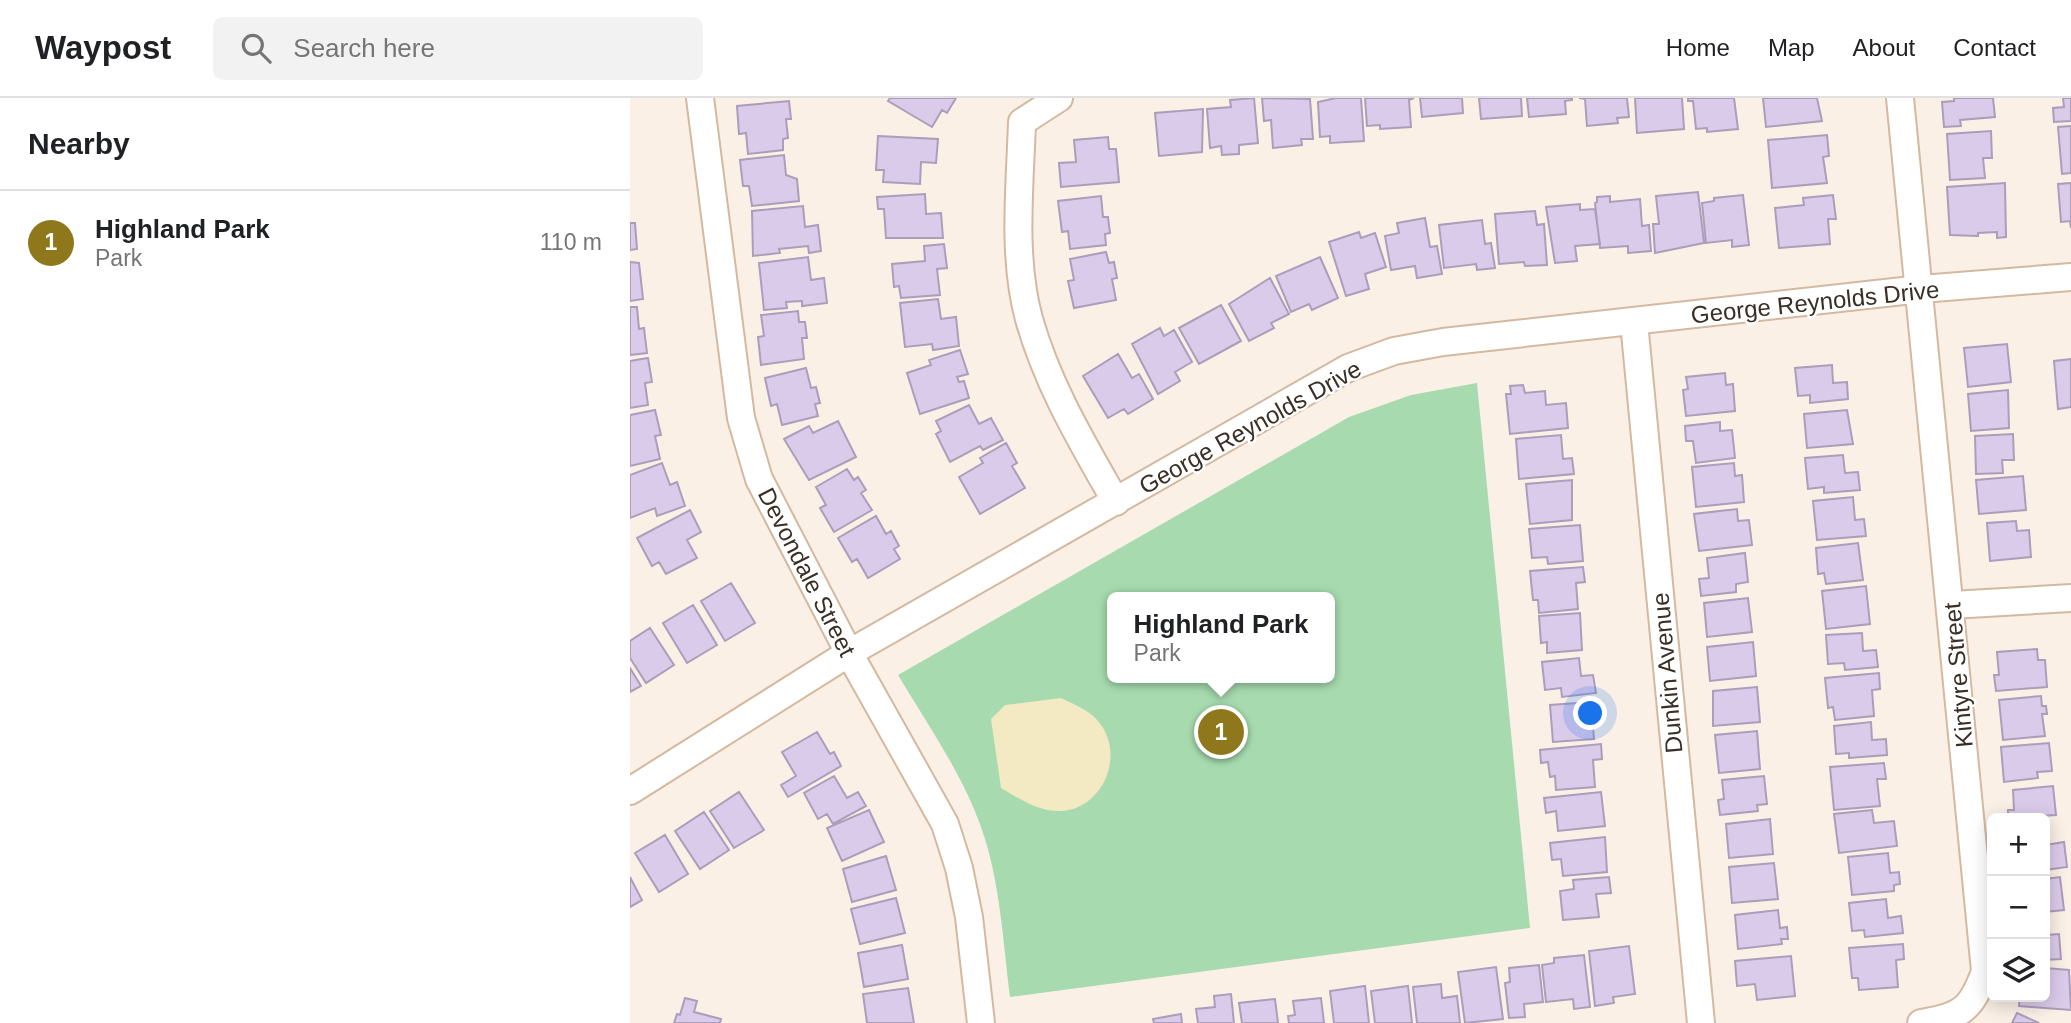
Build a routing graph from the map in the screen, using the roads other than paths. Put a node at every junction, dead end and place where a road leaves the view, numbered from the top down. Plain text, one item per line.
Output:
1 (700, 98) edge
2 (1059, 98) edge
3 (1900, 98) edge
4 (2071, 277) edge
5 (1921, 289) junction
6 (1633, 322) junction
7 (1116, 502) junction
8 (2071, 598) edge
9 (1951, 605) junction
10 (849, 653) junction
11 (630, 791) edge
12 (981, 1023) edge
13 (1701, 1023) edge
14 (1921, 1023) edge

1 - 10 street, Devondale Street
2 - 7 street
3 - 5 street, Kintyre Street
4 - 5 street, George Reynolds Drive
5 - 6 street, George Reynolds Drive
5 - 9 street, Kintyre Street
6 - 7 street, George Reynolds Drive
6 - 13 street, Dunkin Avenue
7 - 10 street, George Reynolds Drive
8 - 9 street
9 - 14 street, Kintyre Street
10 - 11 street, George Reynolds Drive
10 - 12 street, Devondale Street

